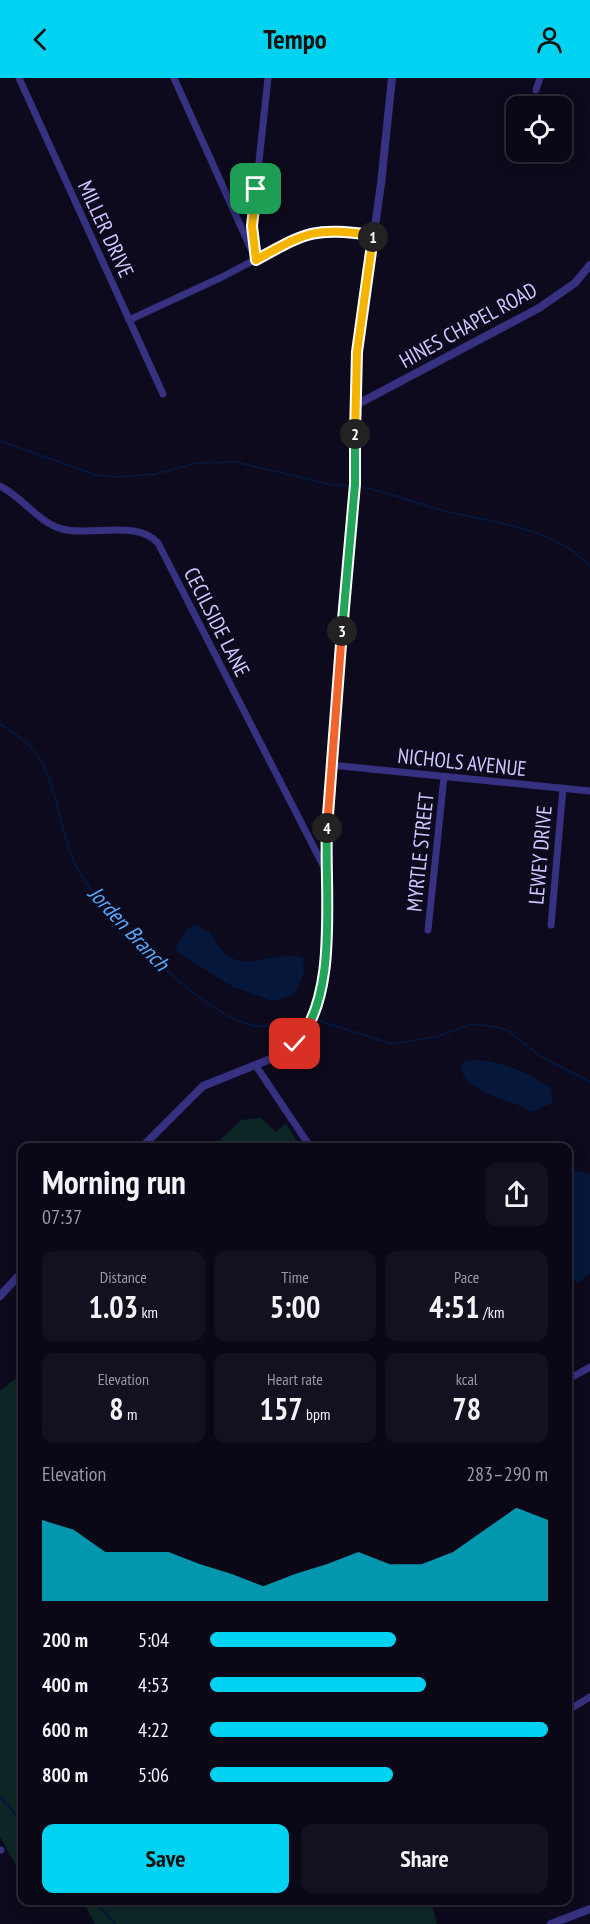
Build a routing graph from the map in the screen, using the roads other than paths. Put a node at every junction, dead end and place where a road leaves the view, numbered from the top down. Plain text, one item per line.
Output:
1 (19, 78) edge
2 (174, 78) edge
3 (268, 78) edge
4 (392, 78) edge
5 (540, 78) edge
6 (536, 90) dead end
7 (374, 235) junction
8 (256, 260) junction
9 (590, 265) edge
10 (129, 320) junction
11 (163, 394) dead end
12 (356, 405) junction
13 (0, 486) edge
14 (331, 765) junction
15 (444, 777) junction
16 (563, 788) junction
17 (590, 791) edge
18 (326, 871) junction
19 (550, 925) dead end
20 (428, 930) dead end
21 (256, 1066) junction
22 (146, 1143) edge
23 (308, 1143) edge
24 (18, 1276) edge
25 (0, 1296) edge
26 (590, 1367) edge
27 (572, 1377) edge
28 (590, 1697) edge
29 (572, 1708) edge
30 (590, 1910) edge
31 (550, 1924) edge

1 - 10 street, MILLER DRIVE
2 - 8 street
3 - 8 street
4 - 7 street
5 - 6 street
7 - 8 street
7 - 12 street
8 - 10 street
9 - 12 street, HINES CHAPEL ROAD
10 - 11 street, MILLER DRIVE
12 - 14 street
13 - 18 street, CECILSIDE LANE
14 - 15 street, NICHOLS AVENUE
14 - 18 street
15 - 16 street, NICHOLS AVENUE
15 - 20 street, MYRTLE STREET
16 - 17 street, NICHOLS AVENUE
16 - 19 street, LEWEY DRIVE
18 - 21 street
21 - 22 street
21 - 23 street
24 - 25 street
26 - 27 street
28 - 29 street
30 - 31 street

